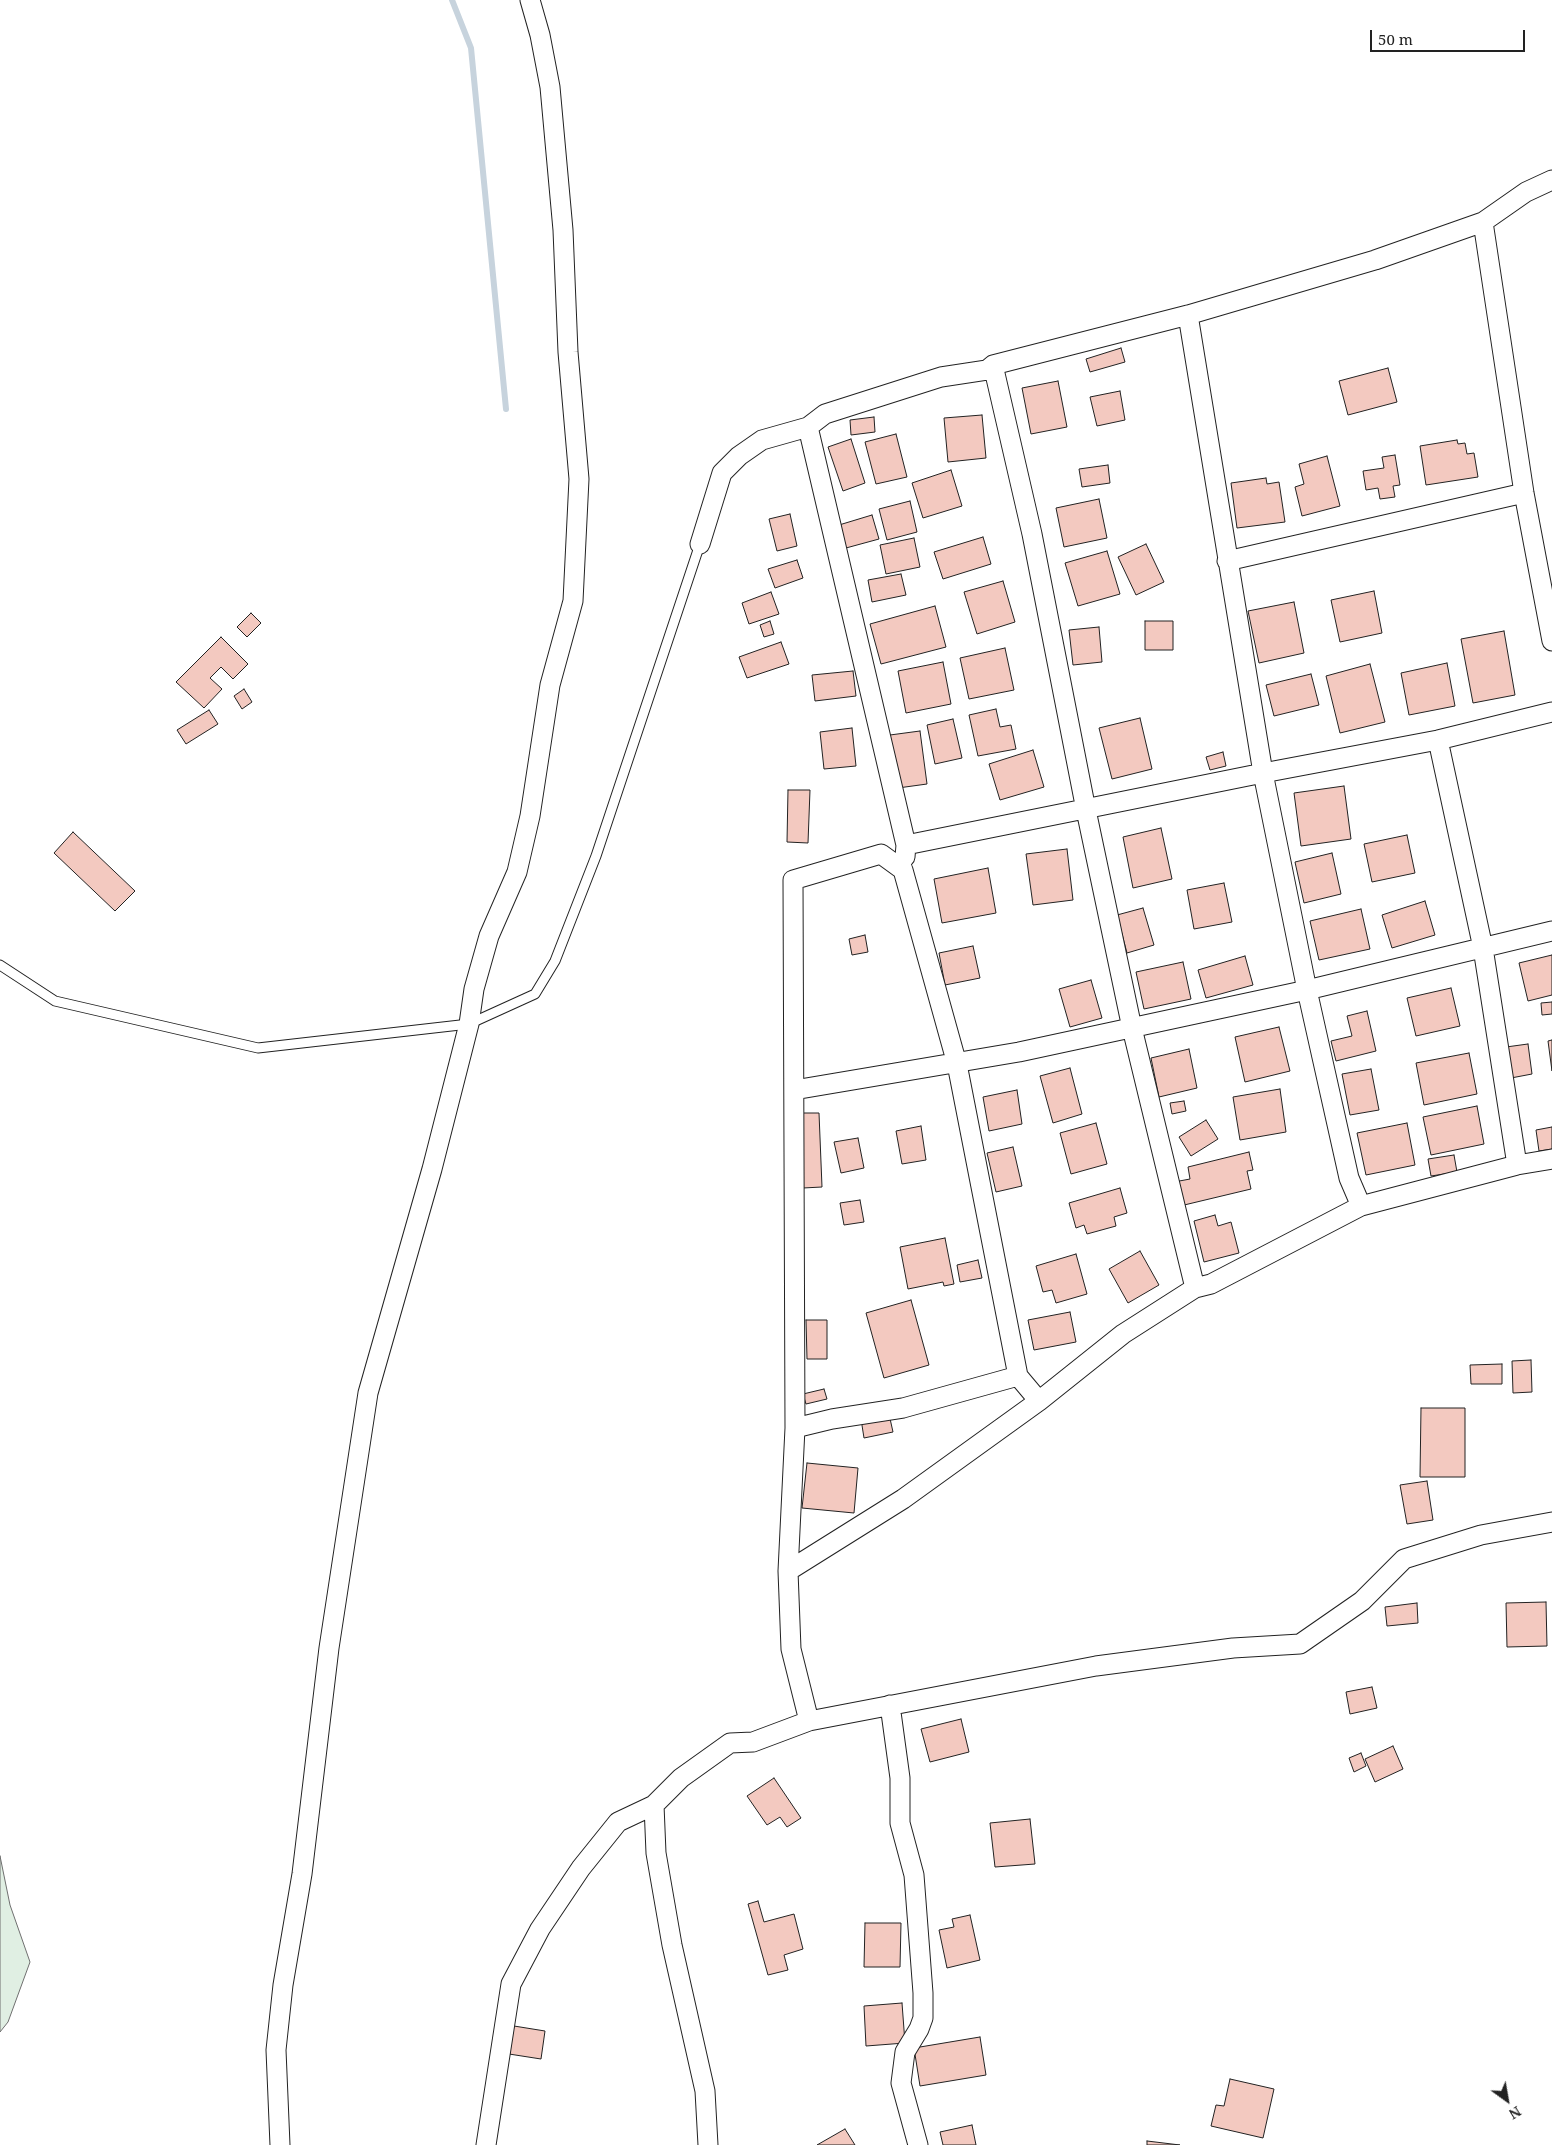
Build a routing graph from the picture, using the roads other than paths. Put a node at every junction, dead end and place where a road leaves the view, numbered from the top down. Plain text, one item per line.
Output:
1 (530, 0) edge
2 (1552, 180) edge
3 (1483, 222) junction
4 (1188, 315) junction
5 (993, 365) junction
6 (808, 427) junction
7 (1524, 493) junction
8 (700, 544) joint
9 (1227, 561) junction
10 (1552, 641) edge
11 (1552, 712) edge
12 (1438, 740) junction
13 (1263, 773) junction
14 (1086, 810) junction
15 (906, 845) junction
16 (903, 870) junction
17 (1552, 931) edge
18 (1482, 948) junction
19 (0, 965) edge
20 (1307, 990) junction
21 (469, 1024) junction
22 (1132, 1028) junction
23 (957, 1064) junction
24 (794, 1090) junction
25 (1552, 1159) edge
26 (1517, 1165) junction
27 (1361, 1206) junction
28 (1195, 1288) junction
29 (1018, 1376) junction
30 (1039, 1401) junction
31 (795, 1428) junction
32 (1552, 1522) edge
33 (788, 1571) junction
34 (890, 1706) junction
35 (809, 1721) junction
36 (654, 1806) junction
37 (280, 2145) edge
38 (486, 2145) edge
39 (708, 2145) edge
40 (918, 2145) edge

1 - 21 street
2 - 3 street
3 - 4 street
3 - 7 street
4 - 5 street
4 - 9 street
5 - 6 street
5 - 14 street
6 - 8 street
6 - 15 street
7 - 9 street
7 - 10 street
8 - 21 lane
9 - 13 street
11 - 12 street
12 - 13 street
12 - 18 street
13 - 14 street
13 - 20 street
14 - 15 street
14 - 22 street
15 - 16 street
16 - 23 street
16 - 24 street
17 - 18 street
18 - 20 street
18 - 26 street
19 - 21 lane
20 - 22 street
20 - 27 street
21 - 37 street
22 - 23 street
22 - 28 street
23 - 24 street
23 - 29 street
24 - 31 street
25 - 26 street
26 - 27 street
27 - 28 street
28 - 30 street
29 - 30 street
29 - 31 street
30 - 33 street
31 - 33 street
32 - 34 street
33 - 35 street
34 - 35 street
34 - 40 street
35 - 36 street
36 - 38 street
36 - 39 street

